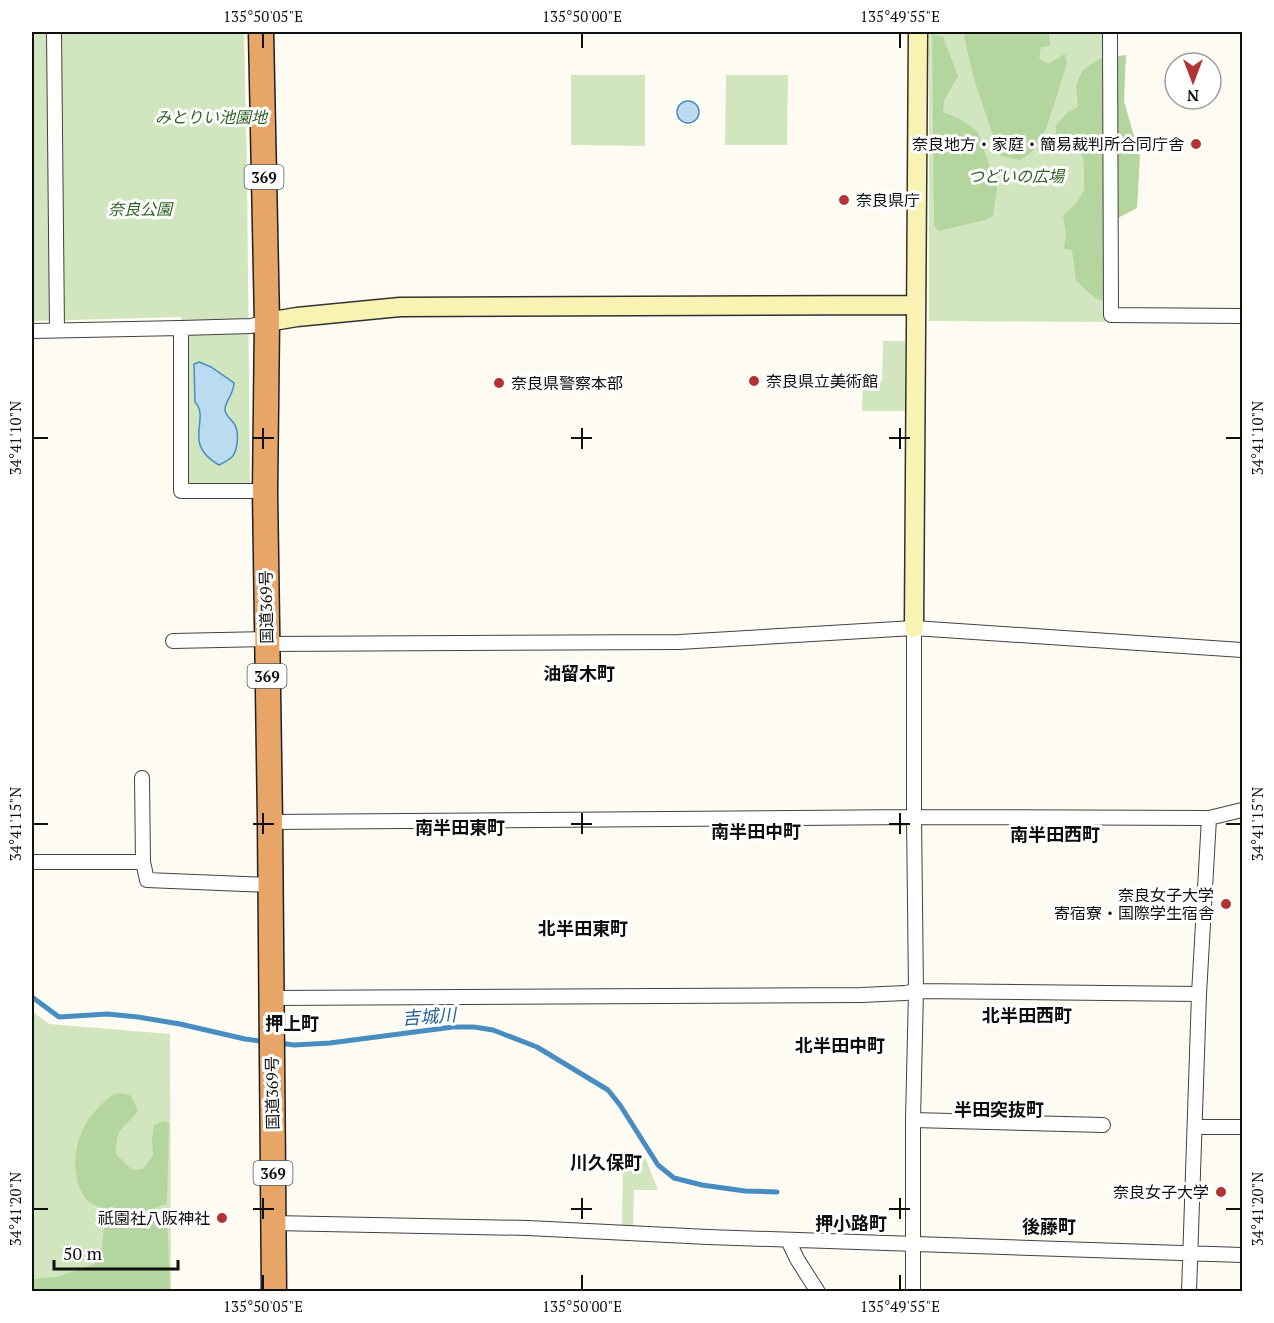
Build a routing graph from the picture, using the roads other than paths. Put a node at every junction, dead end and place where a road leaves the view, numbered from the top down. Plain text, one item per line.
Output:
1 (54, 32) edge
2 (261, 32) edge
3 (918, 32) edge
4 (1110, 32) edge
5 (916, 305) junction
6 (1242, 316) edge
7 (267, 322) junction
8 (181, 328) junction
9 (57, 330) junction
10 (32, 331) edge
11 (265, 491) junction
12 (914, 628) junction
13 (173, 641) dead end
14 (267, 641) junction
15 (1242, 650) edge
16 (142, 778) dead end
17 (1242, 810) edge
18 (914, 817) junction
19 (1209, 818) junction
20 (270, 822) junction
21 (32, 862) edge
22 (143, 862) junction
23 (270, 885) junction
24 (916, 991) junction
25 (1199, 994) junction
26 (271, 998) junction
27 (914, 1120) junction
28 (1103, 1125) dead end
29 (1195, 1126) junction
30 (1242, 1126) edge
31 (273, 1223) junction
32 (788, 1240) junction
33 (914, 1243) junction
34 (1190, 1254) junction
35 (1242, 1255) edge
36 (274, 1292) edge
37 (818, 1292) edge
38 (913, 1292) edge
39 (1189, 1292) edge

1 - 9 street
2 - 7 highway, 国道369号 / 369
3 - 5 street
4 - 6 street
5 - 7 street
5 - 12 street
7 - 8 street
7 - 11 highway, 国道369号 / 369
8 - 9 street
8 - 11 street
9 - 10 street
11 - 14 highway, 国道369号 / 369
12 - 14 street
12 - 15 street
12 - 18 street
13 - 14 street
14 - 20 highway, 国道369号 / 369
16 - 22 street
17 - 19 street
18 - 19 street
18 - 20 street
18 - 24 street
19 - 25 street
20 - 23 highway, 国道369号 / 369
21 - 22 street
22 - 23 street
23 - 26 highway, 国道369号 / 369
24 - 25 street
24 - 26 street
24 - 27 street
25 - 29 street
26 - 31 highway, 国道369号 / 369
27 - 28 street
27 - 33 street
29 - 30 street
29 - 34 street
31 - 32 street
31 - 36 highway, 国道369号 / 369
32 - 33 street
32 - 37 street
33 - 34 street
33 - 38 street
34 - 35 street
34 - 39 street

